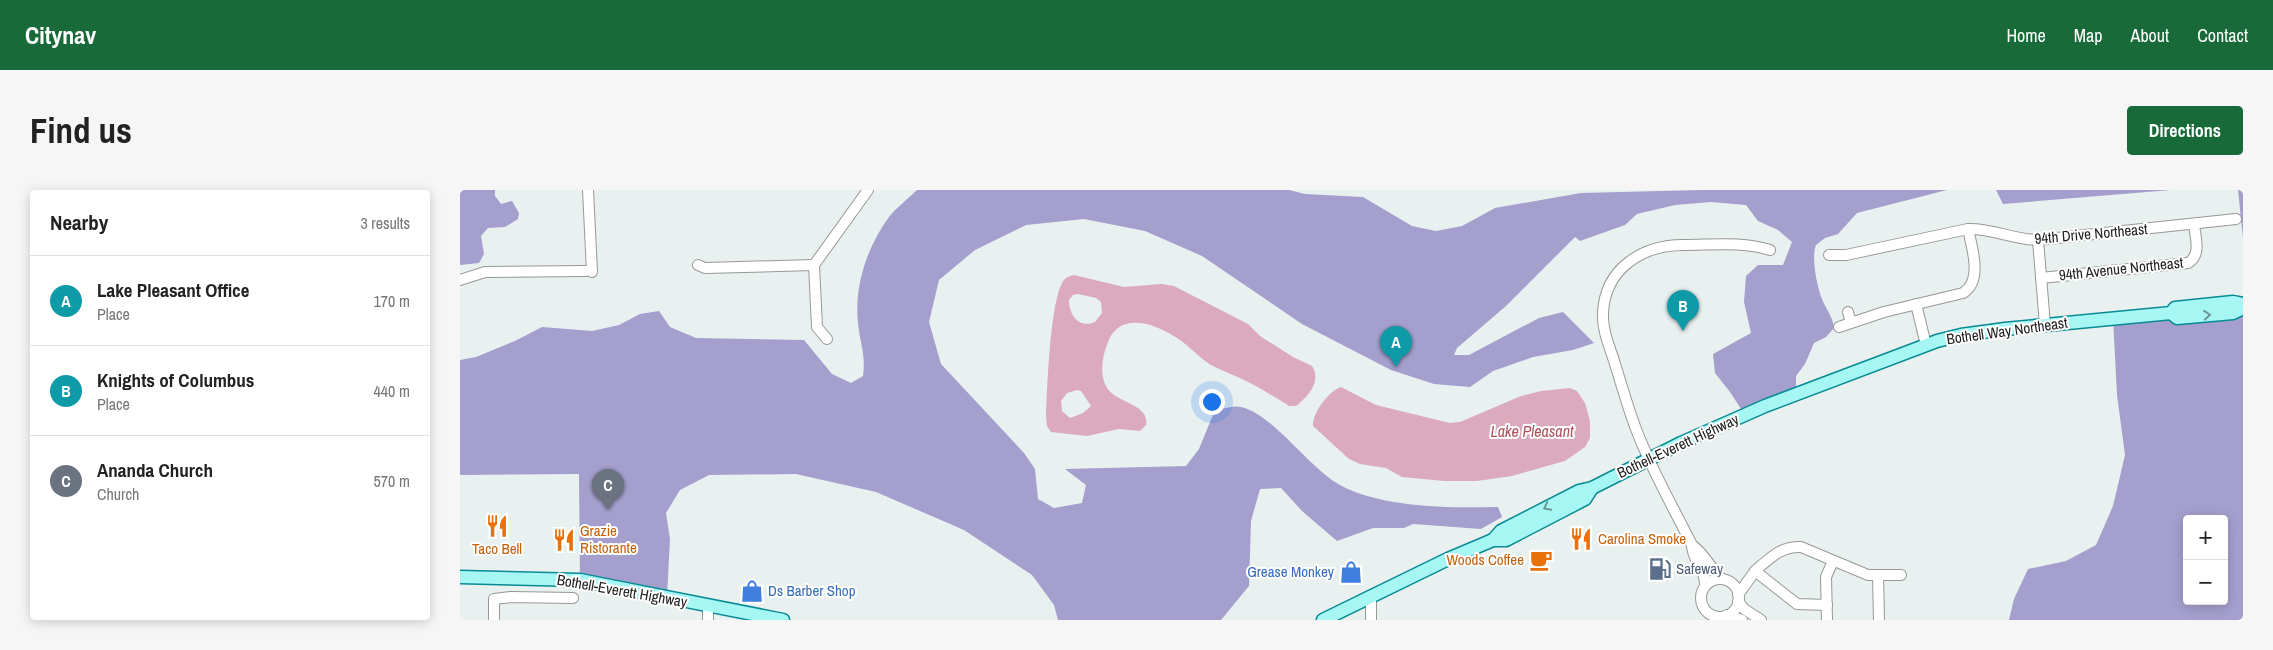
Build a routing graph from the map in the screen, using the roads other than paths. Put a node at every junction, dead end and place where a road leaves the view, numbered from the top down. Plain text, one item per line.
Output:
1 (588, 190) edge
2 (868, 190) edge
3 (2236, 220) dead end
4 (2194, 224) junction
5 (1968, 229) junction
6 (2038, 240) junction
7 (1770, 250) dead end
8 (1830, 255) dead end
9 (814, 265) junction
10 (698, 266) dead end
11 (2041, 278) junction
12 (460, 280) edge
13 (1916, 304) junction
14 (2243, 304) edge
15 (2243, 308) edge
16 (1848, 312) dead end
17 (2170, 313) junction
18 (1852, 323) junction
19 (2045, 325) junction
20 (1839, 327) dead end
21 (827, 339) dead end
22 (1926, 345) junction
23 (1765, 406) joint
24 (1649, 459) junction
25 (1692, 545) junction
26 (1833, 561) junction
27 (1754, 572) junction
28 (1878, 575) junction
29 (1901, 575) dead end
30 (460, 577) edge
31 (1725, 580) junction
32 (1705, 585) junction
33 (1371, 596) junction
34 (573, 598) dead end
35 (1738, 598) junction
36 (1827, 605) junction
37 (708, 606) junction
38 (1727, 615) junction
39 (494, 620) edge
40 (708, 620) edge
41 (783, 620) edge
42 (1323, 620) edge
43 (1371, 620) edge
44 (1742, 620) edge
45 (1761, 620) edge
46 (1827, 620) edge
47 (1879, 620) edge

1 - 12 street
2 - 9 street
3 - 4 street, 94th Drive Northeast
4 - 6 street, 94th Drive Northeast
4 - 11 street, 94th Avenue Northeast
5 - 6 street, 94th Drive Northeast
5 - 8 street, 94th Drive Northeast
5 - 13 street
6 - 11 street
7 - 24 street
9 - 10 street
9 - 21 street
11 - 19 street
13 - 18 street
13 - 22 street
14 - 17 main road, Bothell Way Northeast
17 -> 15 main road, Bothell Way Northeast
16 - 18 street
17 - 19 main road, Bothell Way Northeast
18 - 20 street
19 - 22 main road, Bothell Way Northeast
22 - 23 main road, Bothell Way Northeast
23 - 24 main road, Bothell-Everett Highway
24 - 25 street
24 - 33 main road, Bothell-Everett Highway
25 - 31 street
25 - 32 street
26 - 27 street
26 - 28 street
26 - 36 street
27 - 31 street
27 - 35 street
27 - 36 street
28 - 29 street
28 - 47 street
30 - 37 main road, Bothell-Everett Highway
31 - 32 street
31 - 35 street
32 - 38 street
33 - 42 main road, Bothell-Everett Highway
33 - 43 street
34 - 39 street
35 - 38 street
35 - 45 street
36 - 46 street
37 - 40 street
37 - 41 main road, Bothell-Everett Highway
38 - 44 street

